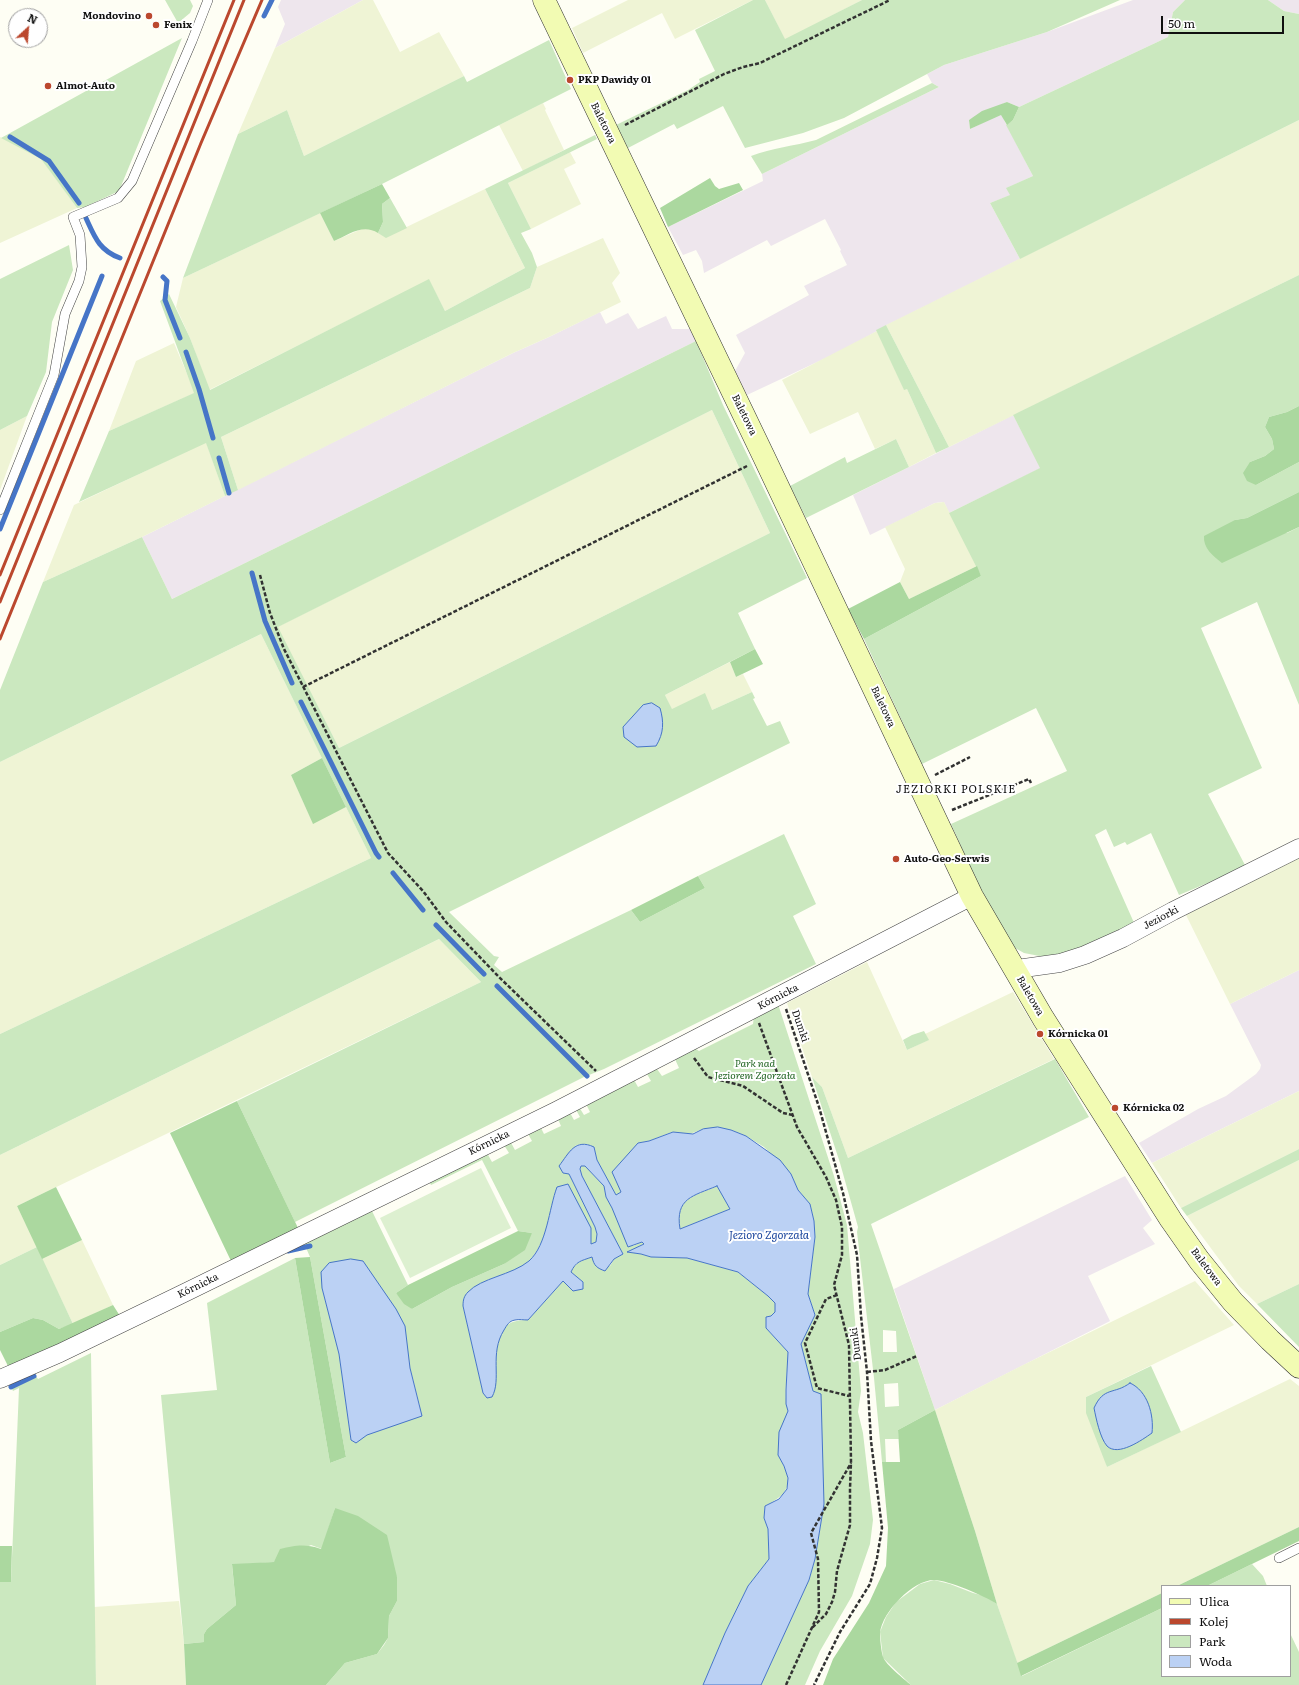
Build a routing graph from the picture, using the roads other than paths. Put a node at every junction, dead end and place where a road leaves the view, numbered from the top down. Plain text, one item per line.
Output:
1 (208, 0) edge
2 (544, 0) edge
3 (0, 510) edge
4 (1299, 848) edge
5 (972, 896) junction
6 (1016, 971) junction
7 (1299, 1366) edge
8 (0, 1379) edge
9 (1299, 1548) edge
10 (1279, 1558) dead end

1 - 3 lane
2 - 5 street, Baletowa
4 - 6 street, Jeziorki
5 - 6 street, Baletowa
5 - 8 street, Kórnicka
6 - 7 street, Baletowa
9 - 10 lane

